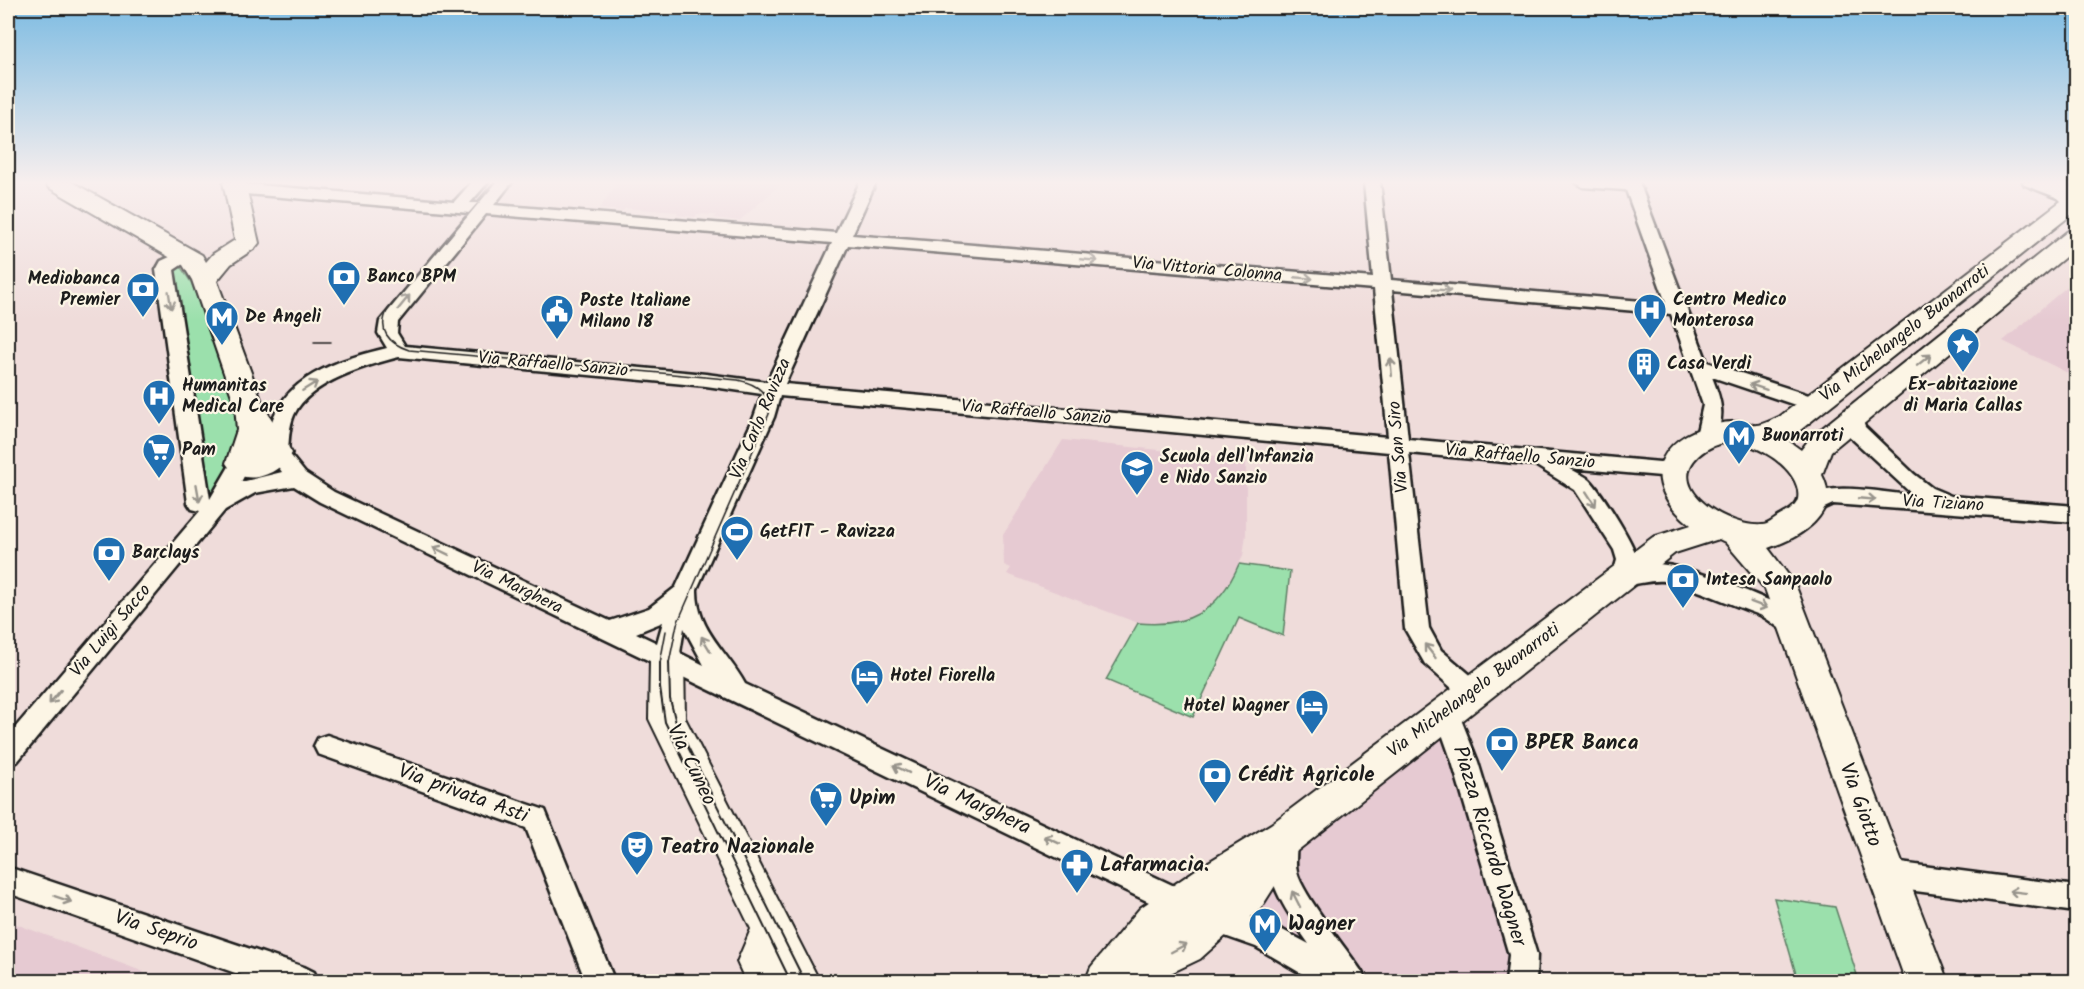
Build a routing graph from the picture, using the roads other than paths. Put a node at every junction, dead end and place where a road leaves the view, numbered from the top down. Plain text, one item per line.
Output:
1 (138, 228) edge
2 (244, 228) edge
3 (465, 228) edge
4 (725, 228) edge
5 (847, 228) edge
6 (1377, 228) edge
7 (1648, 228) edge
8 (2041, 228) edge
9 (246, 235) junction
10 (2076, 236) edge
11 (843, 238) junction
12 (187, 256) junction
13 (204, 280) junction
14 (1383, 285) junction
15 (1677, 309) junction
16 (399, 351) junction
17 (1699, 366) junction
18 (772, 389) junction
19 (1814, 404) junction
20 (249, 405) junction
21 (1713, 405) junction
22 (1850, 420) junction
23 (1753, 434) junction
24 (1706, 436) junction
25 (1398, 446) junction
26 (278, 453) junction
27 (1526, 458) junction
28 (242, 463) junction
29 (1673, 465) junction
30 (1807, 475) junction
31 (298, 477) junction
32 (1963, 504) junction
33 (1811, 506) junction
34 (215, 508) junction
35 (1689, 508) junction
36 (2076, 514) edge
37 (1780, 531) junction
38 (1728, 532) junction
39 (1664, 545) junction
40 (1623, 577) junction
41 (1779, 584) junction
42 (686, 589) junction
43 (1795, 627) junction
44 (607, 631) junction
45 (667, 659) junction
46 (739, 691) junction
47 (1459, 701) junction
48 (327, 746) dead end
49 (8, 754) edge
50 (1285, 837) junction
51 (1886, 874) junction
52 (8, 880) edge
53 (2076, 900) edge
54 (1198, 911) junction
55 (769, 922) junction
56 (304, 981) edge
57 (601, 981) edge
58 (768, 981) edge
59 (799, 981) edge
60 (1106, 981) edge
61 (1342, 981) edge
62 (1352, 981) edge
63 (1521, 981) edge
64 (1927, 981) edge

1 - 12 main road
2 - 9 main road
16 -> 3 street
4 - 11 street, Via Vittoria Colonna
5 - 11 street, Via Carlo Ravizza
6 - 14 street, Via San Siro
7 - 15 street
8 - 19 main road, Via Michelangelo Buonarroti
9 - 12 main road
9 - 13 main road
22 -> 10 main road, Via Michelangelo Buonarroti
11 -> 14 street, Via Vittoria Colonna
11 - 18 street, Via Carlo Ravizza
12 - 13 main road
12 -> 34 street
13 - 20 main road
14 -> 15 street, Via Vittoria Colonna
25 -> 14 street, Via San Siro
15 - 17 street
16 - 18 street, Via Raffaello Sanzio
26 -> 16 street
19 -> 17 street
17 - 21 street
18 - 25 street, Via Raffaello Sanzio
18 - 42 street, Via Carlo Ravizza
19 - 23 main road, Via Michelangelo Buonarroti
20 - 26 main road
20 - 28 main road
21 - 23 street
21 - 24 street
22 - 30 main road, Via Michelangelo Buonarroti
22 - 32 street
23 - 24 main road
23 - 30 main road
24 - 29 main road
25 - 27 street, Via Raffaello Sanzio
47 -> 25 street, Via San Siro
26 - 28 main road
26 - 31 street, Via Marghera
27 - 29 street, Via Raffaello Sanzio
27 -> 40 street
28 - 34 street
29 - 35 main road
30 - 33 main road
31 - 34 street
44 -> 31 street, Via Marghera
33 -> 32 street, Via Tiziano
32 - 36 street, Via Tiziano
33 - 37 main road
34 -> 49 street, Via Luigi Sacco
35 - 38 main road
35 - 39 main road, Via Michelangelo Buonarroti
37 - 38 main road
37 - 41 main road
38 - 39 main road, Via Michelangelo Buonarroti
38 - 41 main road
39 - 40 main road, Via Michelangelo Buonarroti
40 -> 43 street
40 - 47 main road, Via Michelangelo Buonarroti
41 - 43 main road, Via Giotto
42 - 44 street
42 - 45 street, Via Carlo Ravizza
46 -> 42 street, Via Marghera
43 - 51 main road, Via Giotto
44 - 45 street, Via Marghera
45 - 46 street, Via Marghera
45 - 55 main road, Via Cuneo
54 -> 46 street, Via Marghera
47 - 50 main road, Via Michelangelo Buonarroti
47 - 63 street, Piazza Riccardo Wagner
48 - 57 street, Via privata Asti
50 - 54 main road, Via Michelangelo Buonarroti
62 -> 50 street
53 -> 51 street
51 - 64 main road, Via Giotto
52 -> 56 street, Via Seprio
54 - 60 main road, Via Michelangelo Buonarroti
54 - 61 street
55 - 58 main road
55 - 59 main road, Via Cuneo

